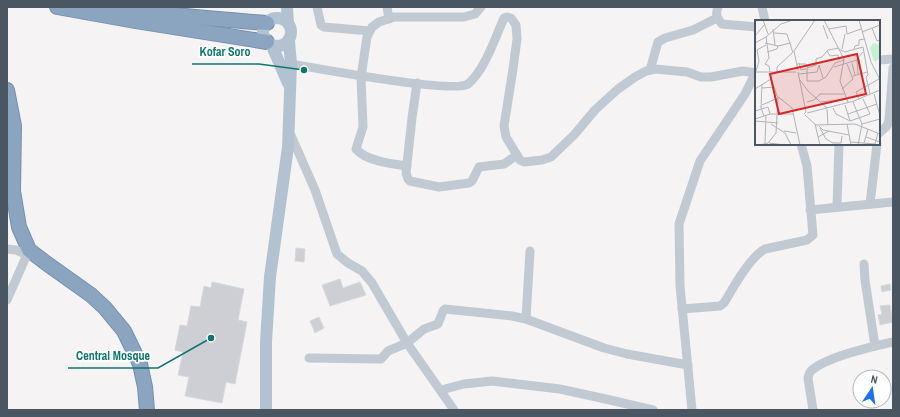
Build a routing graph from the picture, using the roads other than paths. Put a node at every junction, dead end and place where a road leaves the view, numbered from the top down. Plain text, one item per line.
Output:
1 (57, 7) edge
2 (109, 7) edge
3 (272, 7) edge
4 (287, 7) edge
5 (317, 7) edge
6 (387, 7) edge
7 (481, 7) edge
8 (718, 7) edge
9 (762, 7) edge
10 (717, 18) junction
11 (389, 19) junction
12 (765, 20) edge
13 (269, 21) junction
14 (288, 23) junction
15 (755, 27) edge
16 (370, 31) junction
17 (288, 41) junction
18 (270, 44) junction
19 (893, 59) edge
20 (880, 60) edge
21 (291, 64) junction
22 (893, 68) edge
23 (650, 70) junction
24 (755, 73) edge
25 (755, 75) edge
26 (361, 77) junction
27 (417, 83) junction
28 (289, 86) junction
29 (7, 90) edge
30 (288, 130) junction
31 (880, 132) edge
32 (10, 137) edge
33 (801, 145) edge
34 (839, 145) edge
35 (877, 145) edge
36 (517, 155) junction
37 (407, 166) junction
38 (893, 202) edge
39 (870, 204) junction
40 (837, 207) junction
41 (810, 210) junction
42 (7, 249) edge
43 (530, 251) dead end
44 (28, 252) junction
45 (864, 264) dead end
46 (7, 300) edge
47 (682, 310) junction
48 (526, 319) junction
49 (893, 342) edge
50 (407, 343) junction
51 (874, 346) junction
52 (309, 358) dead end
53 (688, 365) junction
54 (441, 390) junction
55 (146, 410) edge
56 (266, 410) edge
57 (454, 410) edge
58 (653, 410) edge
59 (692, 410) edge
60 (813, 410) edge

1 - 18 highway
2 - 13 highway
3 - 13 main road
4 - 14 main road
5 - 16 street
6 - 11 street
7 - 11 street
8 - 10 street
9 - 12 street
10 - 15 street
10 - 23 street
11 - 16 street
13 - 14 main road
13 - 18 main road
14 - 17 main road
16 - 26 street
17 - 18 main road
17 - 21 main road
18 - 28 main road
19 - 20 street
21 - 26 street
21 - 28 main road
22 - 31 street
23 - 24 street
23 - 36 street
25 - 47 street
26 - 27 street
26 - 37 street
27 - 36 street
27 - 37 street
28 - 30 main road
29 - 32 highway
30 - 50 street
30 - 56 main road
32 - 44 highway
33 - 41 street
34 - 40 street
35 - 39 street
36 - 37 street
38 - 39 street
39 - 40 street
40 - 41 street
41 - 47 street
42 - 44 street
43 - 48 street
44 - 46 street
44 - 55 highway
45 - 51 street
47 - 53 street
48 - 50 street
48 - 53 street
49 - 51 street
50 - 52 street
50 - 54 street
51 - 60 street
53 - 59 street
54 - 57 street
54 - 58 street

